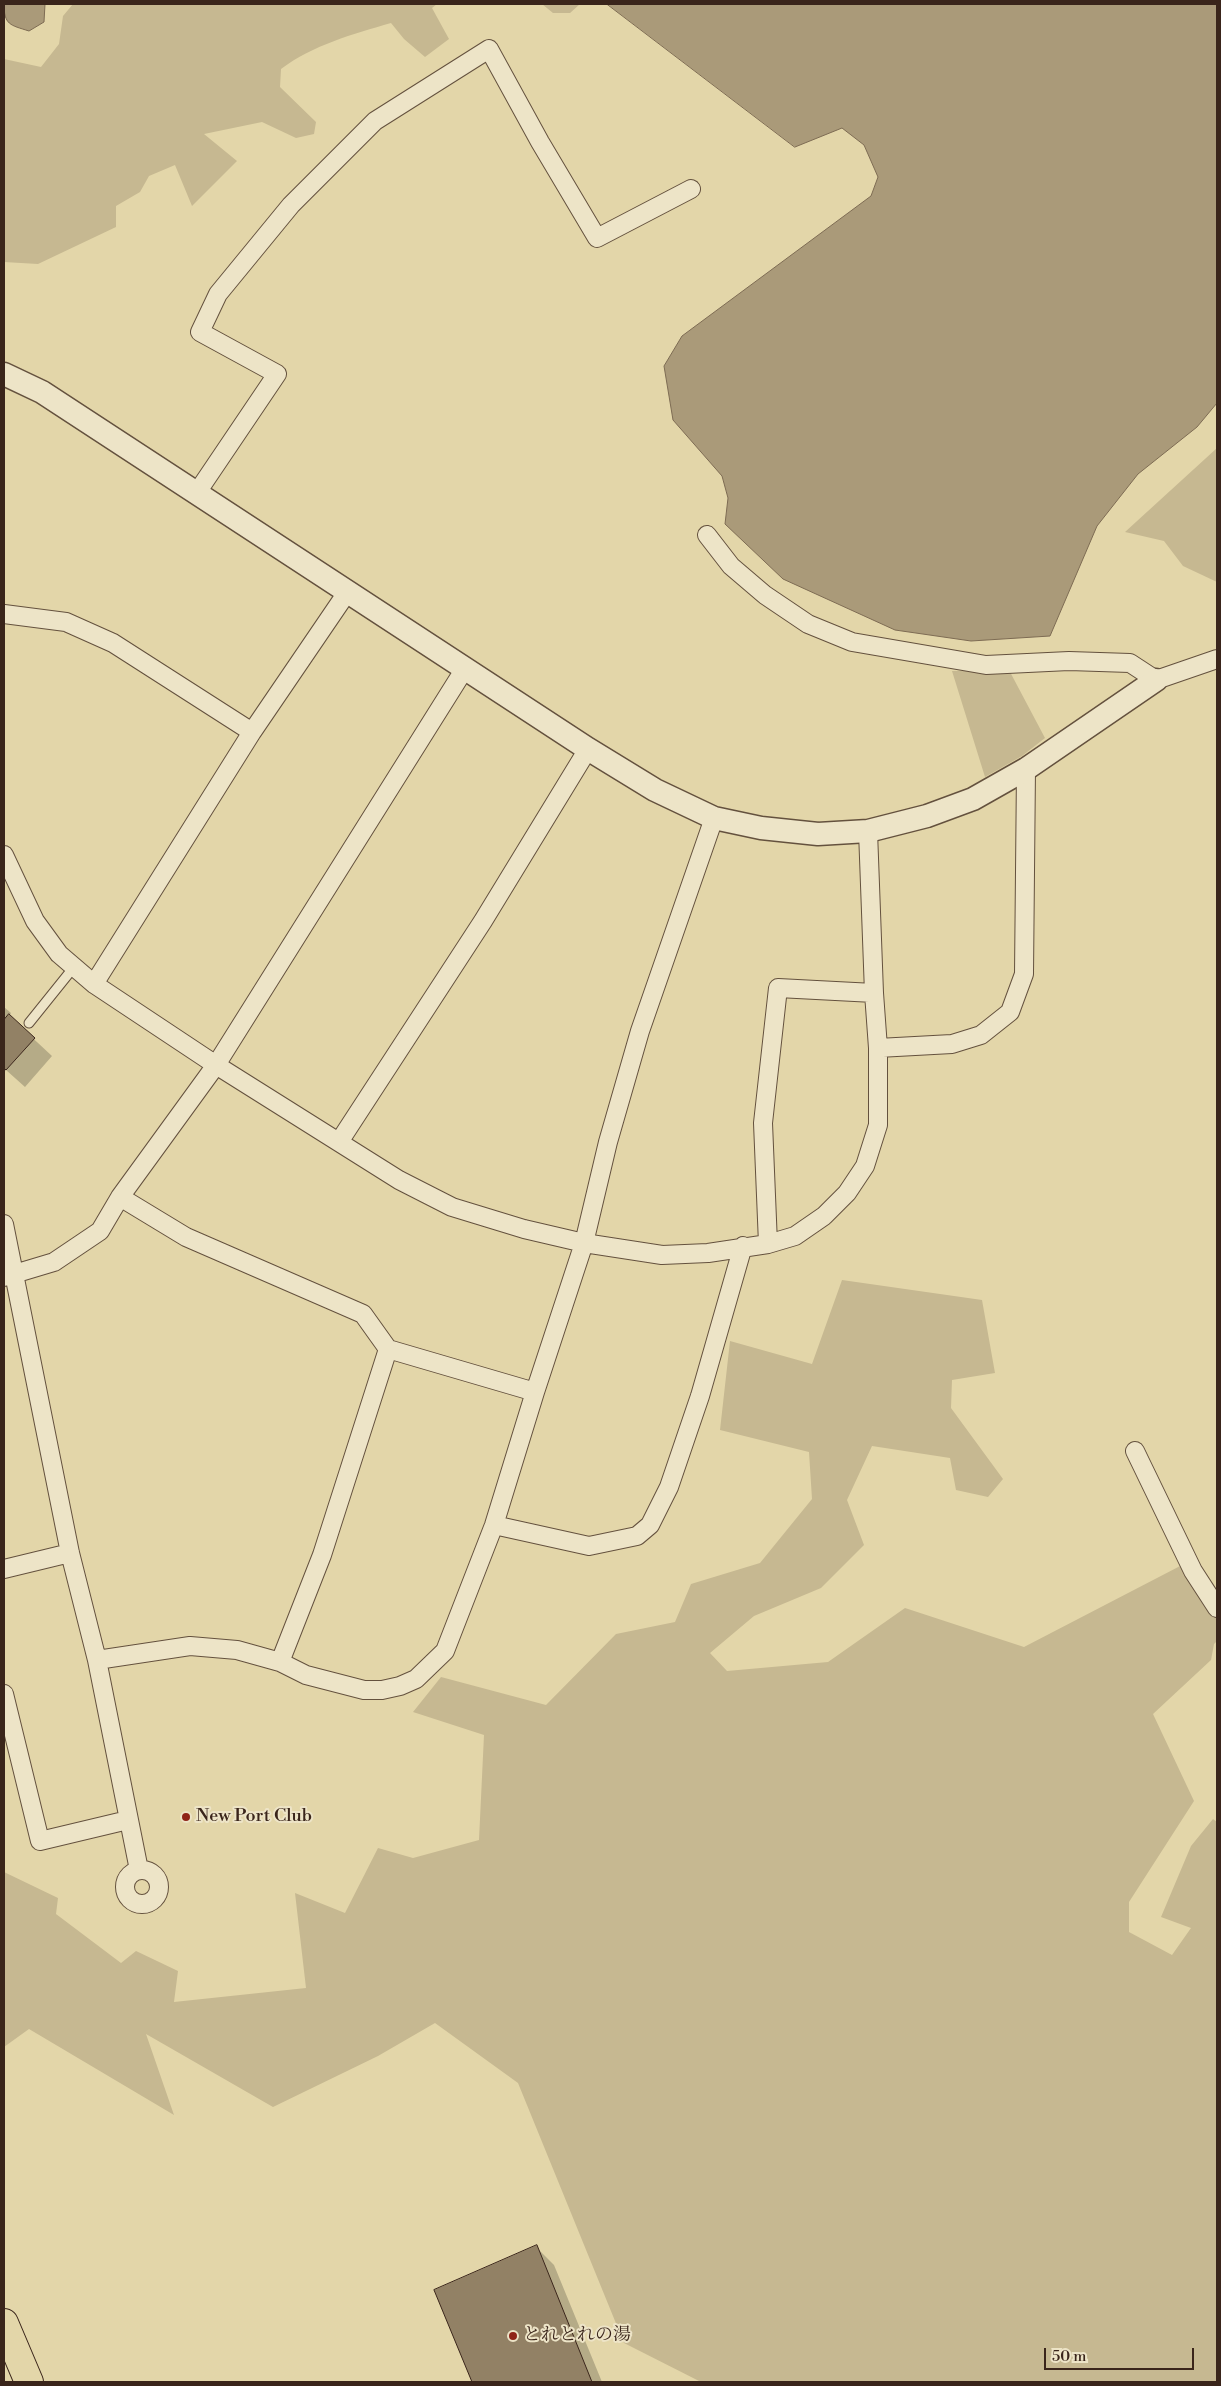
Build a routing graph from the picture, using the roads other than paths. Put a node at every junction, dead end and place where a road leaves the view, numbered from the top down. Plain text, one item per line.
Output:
1 (691, 189) dead end
2 (5, 377) edge
3 (196, 494) junction
4 (707, 535) dead end
5 (348, 591) junction
6 (4, 614) edge
7 (1217, 659) edge
8 (464, 670) junction
9 (1156, 680) junction
10 (252, 732) junction
11 (588, 749) junction
12 (1026, 769) junction
13 (714, 818) junction
14 (868, 831) junction
15 (4, 855) edge
16 (74, 967) junction
17 (94, 984) junction
18 (874, 993) junction
19 (29, 1022) dead end
20 (878, 1048) junction
21 (216, 1065) junction
22 (339, 1142) junction
23 (120, 1196) junction
24 (4, 1224) edge
25 (584, 1243) junction
26 (768, 1244) junction
27 (743, 1246) junction
28 (10, 1276) edge
29 (388, 1349) junction
30 (534, 1392) junction
31 (1135, 1451) dead end
32 (494, 1525) junction
33 (70, 1553) junction
34 (4, 1568) edge
35 (1217, 1608) edge
36 (97, 1660) junction
37 (280, 1662) junction
38 (4, 1694) edge
39 (128, 1820) junction
40 (139, 1870) dead end
41 (4, 2323) edge
42 (29, 2382) edge

1 - 3 street
2 - 3 street
3 - 5 street
4 - 9 street
5 - 8 street
5 - 10 street
6 - 10 street
7 - 9 street
8 - 11 street
8 - 21 street
9 - 12 street
10 - 17 street
11 - 13 street
11 - 22 street
12 - 14 street
12 - 20 street
13 - 14 street
13 - 25 street
14 - 18 street
15 - 16 street
16 - 17 street
16 - 19 lane
17 - 21 street
18 - 20 street
18 - 26 street
20 - 26 street
21 - 22 street
21 - 23 street
22 - 25 street
23 - 28 street
23 - 29 street
24 - 28 street
25 - 27 street
25 - 30 street
26 - 27 street
27 - 32 street
28 - 33 street
29 - 30 street
29 - 37 street
30 - 32 street
31 - 35 street
32 - 37 street
33 - 34 street
33 - 36 street
36 - 37 street
36 - 39 street
38 - 39 street
39 - 40 street
41 - 42 main road

